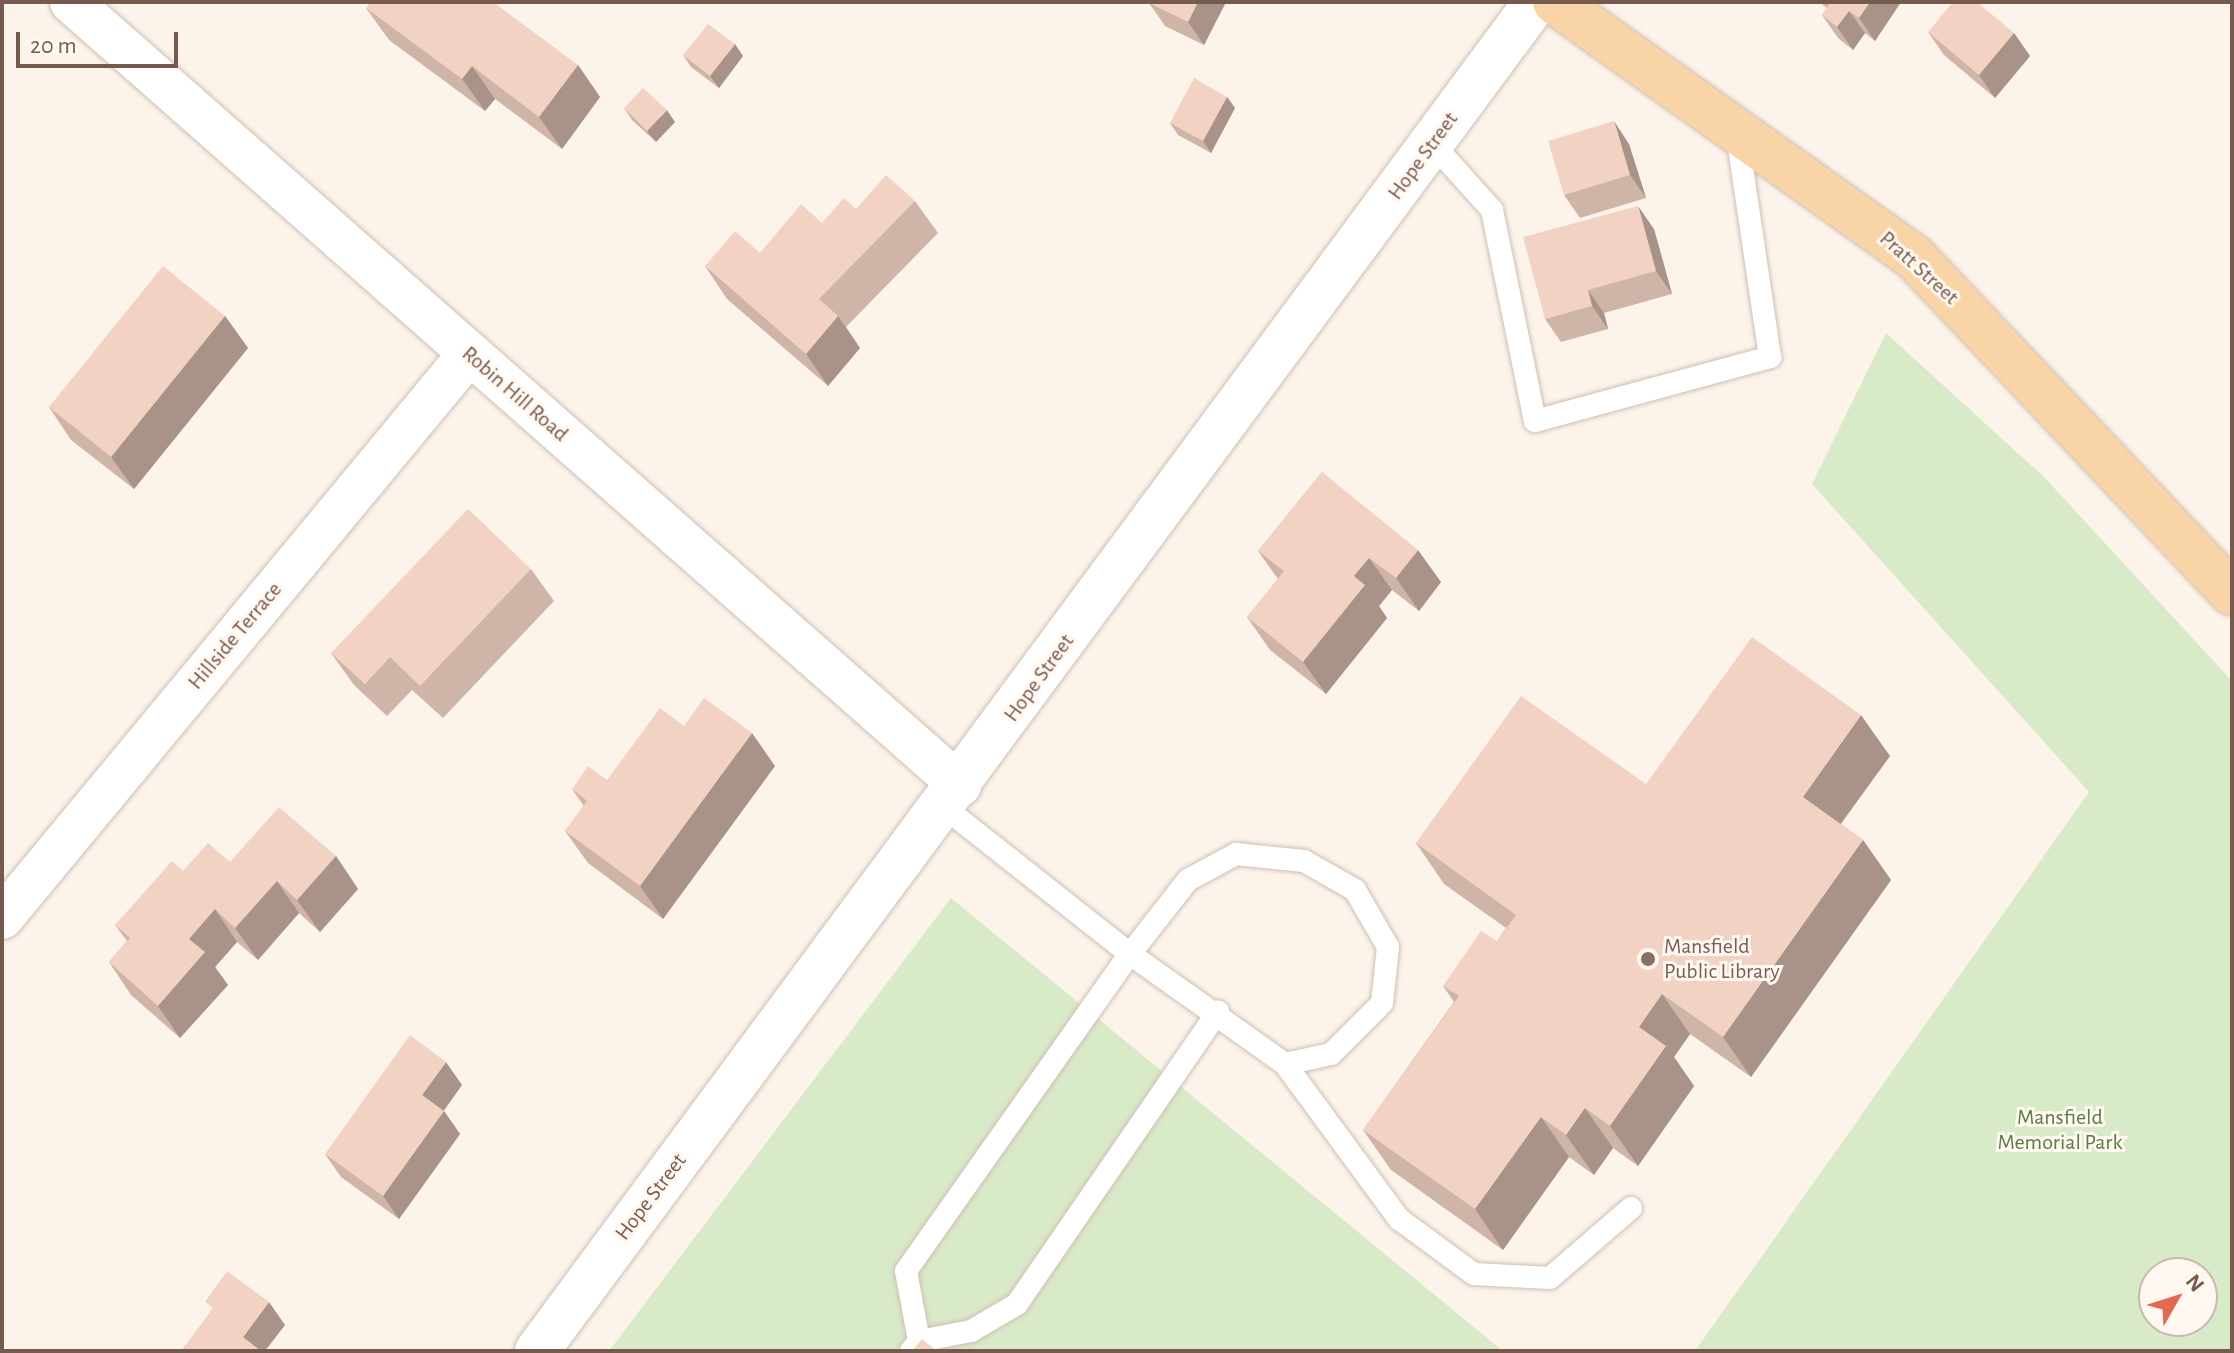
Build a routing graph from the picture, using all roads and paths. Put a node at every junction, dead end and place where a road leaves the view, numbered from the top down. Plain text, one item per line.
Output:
1 (71, 2) edge
2 (1536, 2) edge
3 (1555, 2) edge
4 (1736, 129) junction
5 (1432, 143) junction
6 (469, 354) junction
7 (2232, 593) edge
8 (952, 796) junction
9 (2, 918) edge
10 (1130, 954) junction
11 (1218, 1011) junction
12 (1285, 1064) junction
13 (1631, 1208) dead end
14 (915, 1346) edge
15 (537, 1351) edge

1 - 6 street, Robin Hill Road
2 - 5 main road, Hope Street
3 - 4 main road, Pratt Street
4 - 5 lane
4 - 7 main road, Pratt Street
5 - 8 main road, Hope Street
6 - 8 street, Robin Hill Road
6 - 9 street, Hillside Terrace
8 - 10 lane
8 - 15 main road, Hope Street
10 - 11 lane
10 - 12 lane
10 - 14 lane
11 - 12 lane
11 - 14 lane
12 - 13 lane

